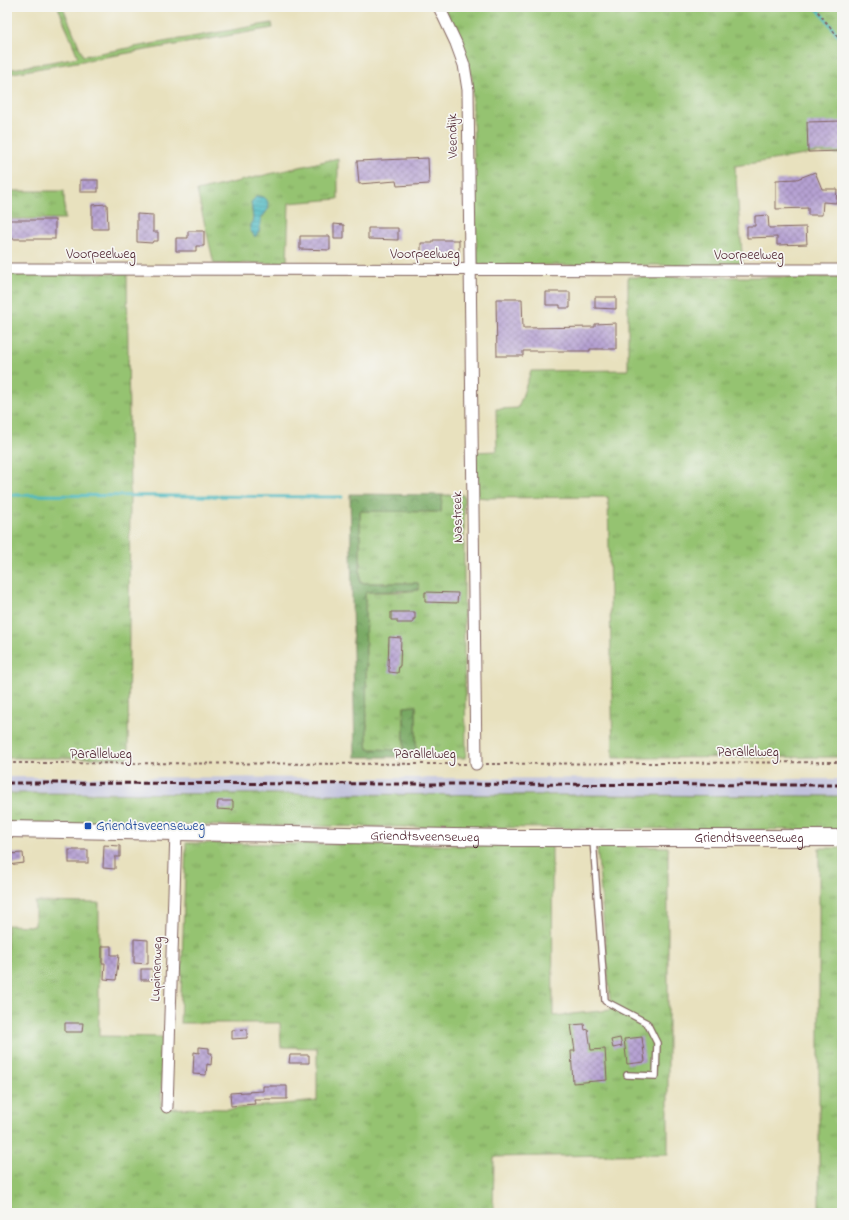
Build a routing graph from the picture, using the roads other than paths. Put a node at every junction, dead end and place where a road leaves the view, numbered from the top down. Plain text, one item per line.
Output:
1 (439, 7) edge
2 (7, 269) edge
3 (469, 269) junction
4 (842, 270) edge
5 (476, 764) road end
6 (7, 829) edge
7 (176, 832) junction
8 (592, 838) junction
9 (842, 838) edge
10 (627, 1076) dead end
11 (167, 1107) dead end

1 - 3 street, Veendijk
2 - 3 street, Voorpeelweg
3 - 4 street, Voorpeelweg
3 - 5 street, Nastreek
6 - 7 street, Griendtsveenseweg
7 - 8 street, Griendtsveenseweg
7 - 11 street, Lupinenweg
8 - 9 street, Griendtsveenseweg
8 - 10 lane

